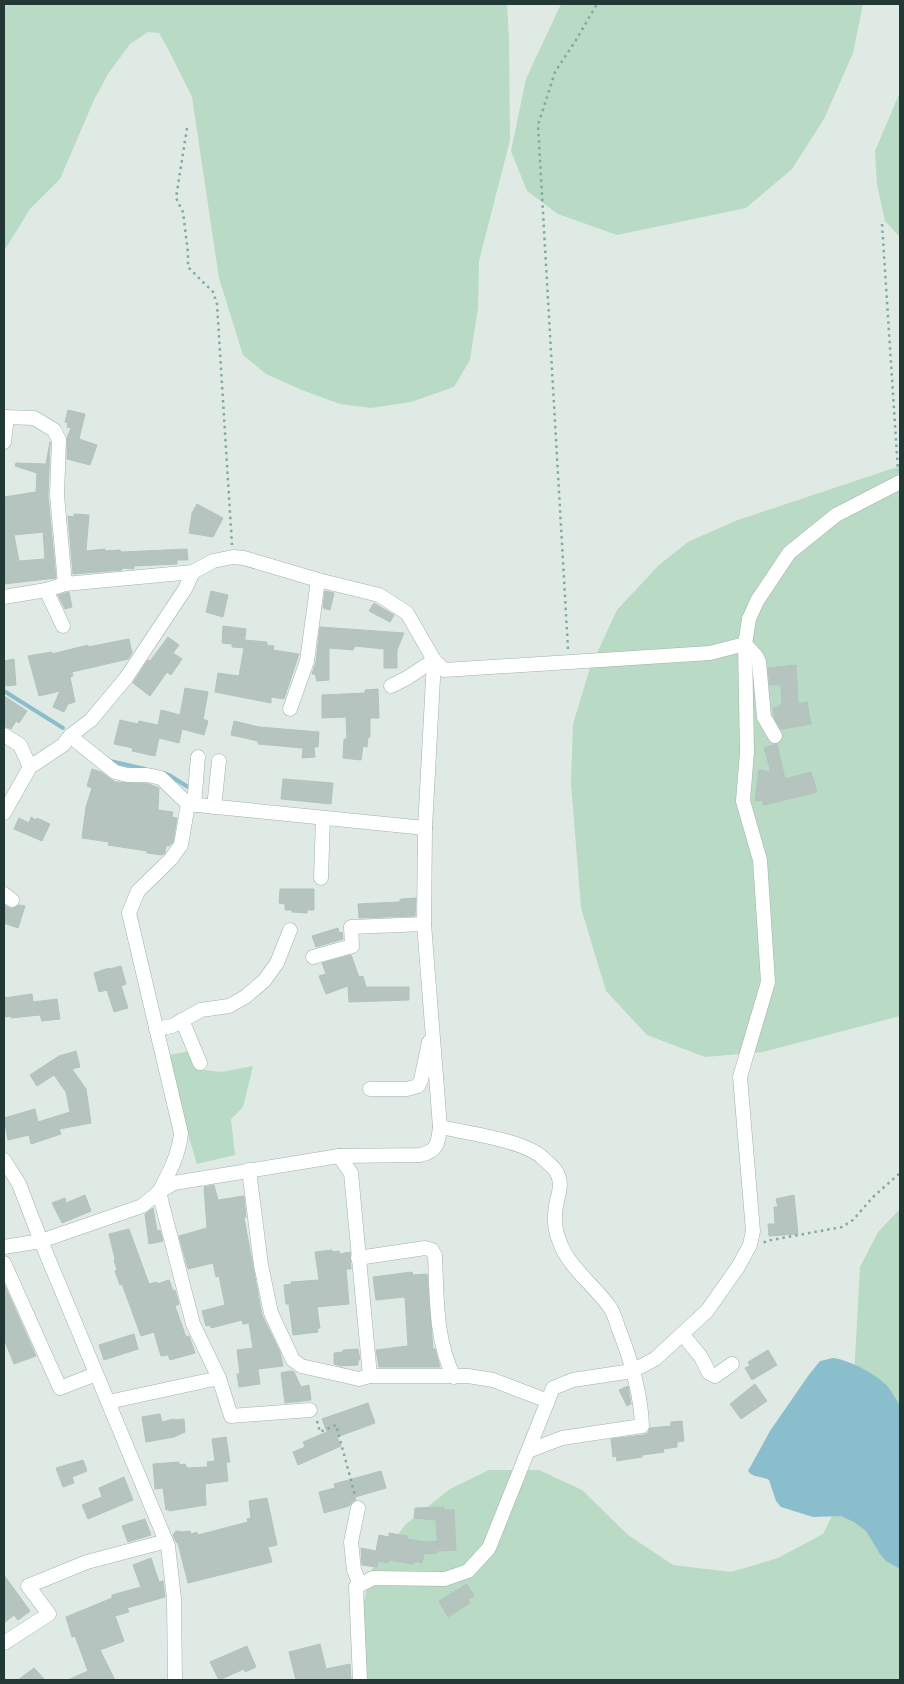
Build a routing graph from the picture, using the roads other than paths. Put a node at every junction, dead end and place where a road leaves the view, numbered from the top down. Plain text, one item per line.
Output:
1 (5, 417) edge
2 (5, 447) edge
3 (900, 482) edge
4 (193, 572) junction
5 (318, 580) junction
6 (65, 584) junction
7 (46, 590) junction
8 (4, 597) edge
9 (62, 626) dead end
10 (745, 644) junction
11 (434, 660) junction
12 (391, 686) dead end
13 (290, 709) dead end
14 (4, 735) edge
15 (70, 736) junction
16 (775, 736) dead end
17 (198, 757) dead end
18 (219, 761) dead end
19 (30, 767) junction
20 (191, 804) junction
21 (214, 806) junction
22 (4, 813) edge
23 (323, 818) junction
24 (425, 828) junction
25 (321, 878) dead end
26 (424, 924) junction
27 (290, 930) dead end
28 (313, 957) dead end
29 (182, 1020) junction
30 (156, 1029) junction
31 (433, 1036) junction
32 (200, 1063) dead end
33 (370, 1089) dead end
34 (440, 1127) junction
35 (339, 1156) junction
36 (4, 1160) edge
37 (249, 1170) junction
38 (159, 1192) junction
39 (41, 1241) junction
40 (4, 1247) edge
41 (358, 1258) junction
42 (4, 1263) edge
43 (683, 1335) junction
44 (732, 1364) dead end
45 (632, 1371) junction
46 (96, 1374) junction
47 (370, 1376) junction
48 (454, 1377) junction
49 (219, 1378) junction
50 (548, 1401) junction
51 (108, 1402) junction
52 (310, 1410) road end
53 (528, 1451) junction
54 (358, 1508) road end
55 (165, 1540) junction
56 (360, 1584) junction
57 (4, 1643) edge
58 (175, 1680) edge
59 (360, 1680) edge

1 - 2 street
1 - 6 street
3 - 10 street
4 - 5 street
4 - 6 street
4 - 15 street
5 - 11 street
5 - 13 street
6 - 7 street
7 - 8 street
7 - 9 street
10 - 11 street
10 - 16 street
10 - 43 street
11 - 12 street
11 - 24 street
14 - 19 street
15 - 19 street
15 - 20 street
17 - 20 street
18 - 21 street
19 - 22 street
20 - 21 street
20 - 30 street
21 - 23 street
23 - 24 street
23 - 25 street
24 - 26 street
26 - 28 street
26 - 31 street
27 - 29 street
29 - 30 street
29 - 32 street
30 - 38 street
31 - 33 street
31 - 34 street
34 - 35 street
34 - 45 street
35 - 37 street
35 - 41 street
36 - 39 street
37 - 38 street
37 - 47 street
38 - 39 street
38 - 49 street
39 - 40 street
39 - 46 street
41 - 47 street
41 - 48 street
42 - 46 street
43 - 44 street
43 - 45 street
45 - 50 street
45 - 53 street
46 - 51 street
47 - 48 street
48 - 50 street
49 - 51 street
49 - 52 street
50 - 53 street
51 - 55 street
53 - 56 street
54 - 56 street
55 - 57 street
55 - 58 street
56 - 59 street

